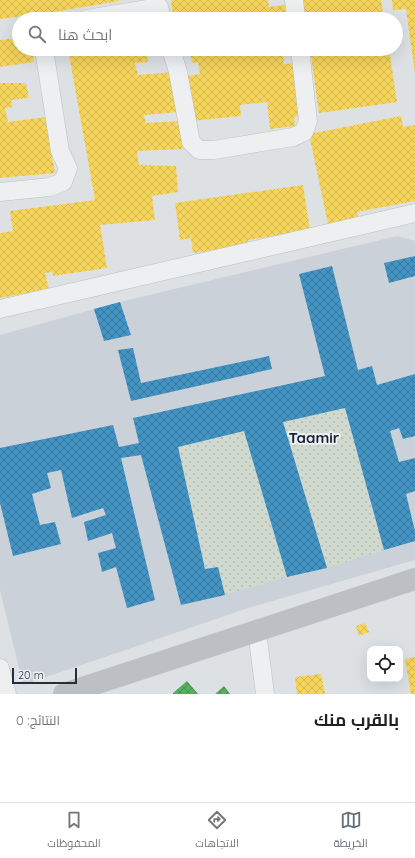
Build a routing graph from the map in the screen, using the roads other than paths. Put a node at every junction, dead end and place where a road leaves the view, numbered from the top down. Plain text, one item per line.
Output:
1 (294, 0) edge
2 (148, 4) edge
3 (116, 12) edge
4 (160, 12) edge
5 (295, 12) edge
6 (45, 56) edge
7 (173, 56) edge
8 (301, 56) edge
9 (0, 192) edge
10 (415, 213) edge
11 (0, 309) edge
12 (415, 579) edge
13 (257, 631) junction
14 (0, 668) edge
15 (6, 694) edge
16 (64, 694) edge
17 (265, 694) edge

1 - 5 street
2 - 3 street
2 - 4 street
6 - 9 street
7 - 8 street
10 - 11 street
12 - 13 street
13 - 16 street
13 - 17 street
14 - 15 street

